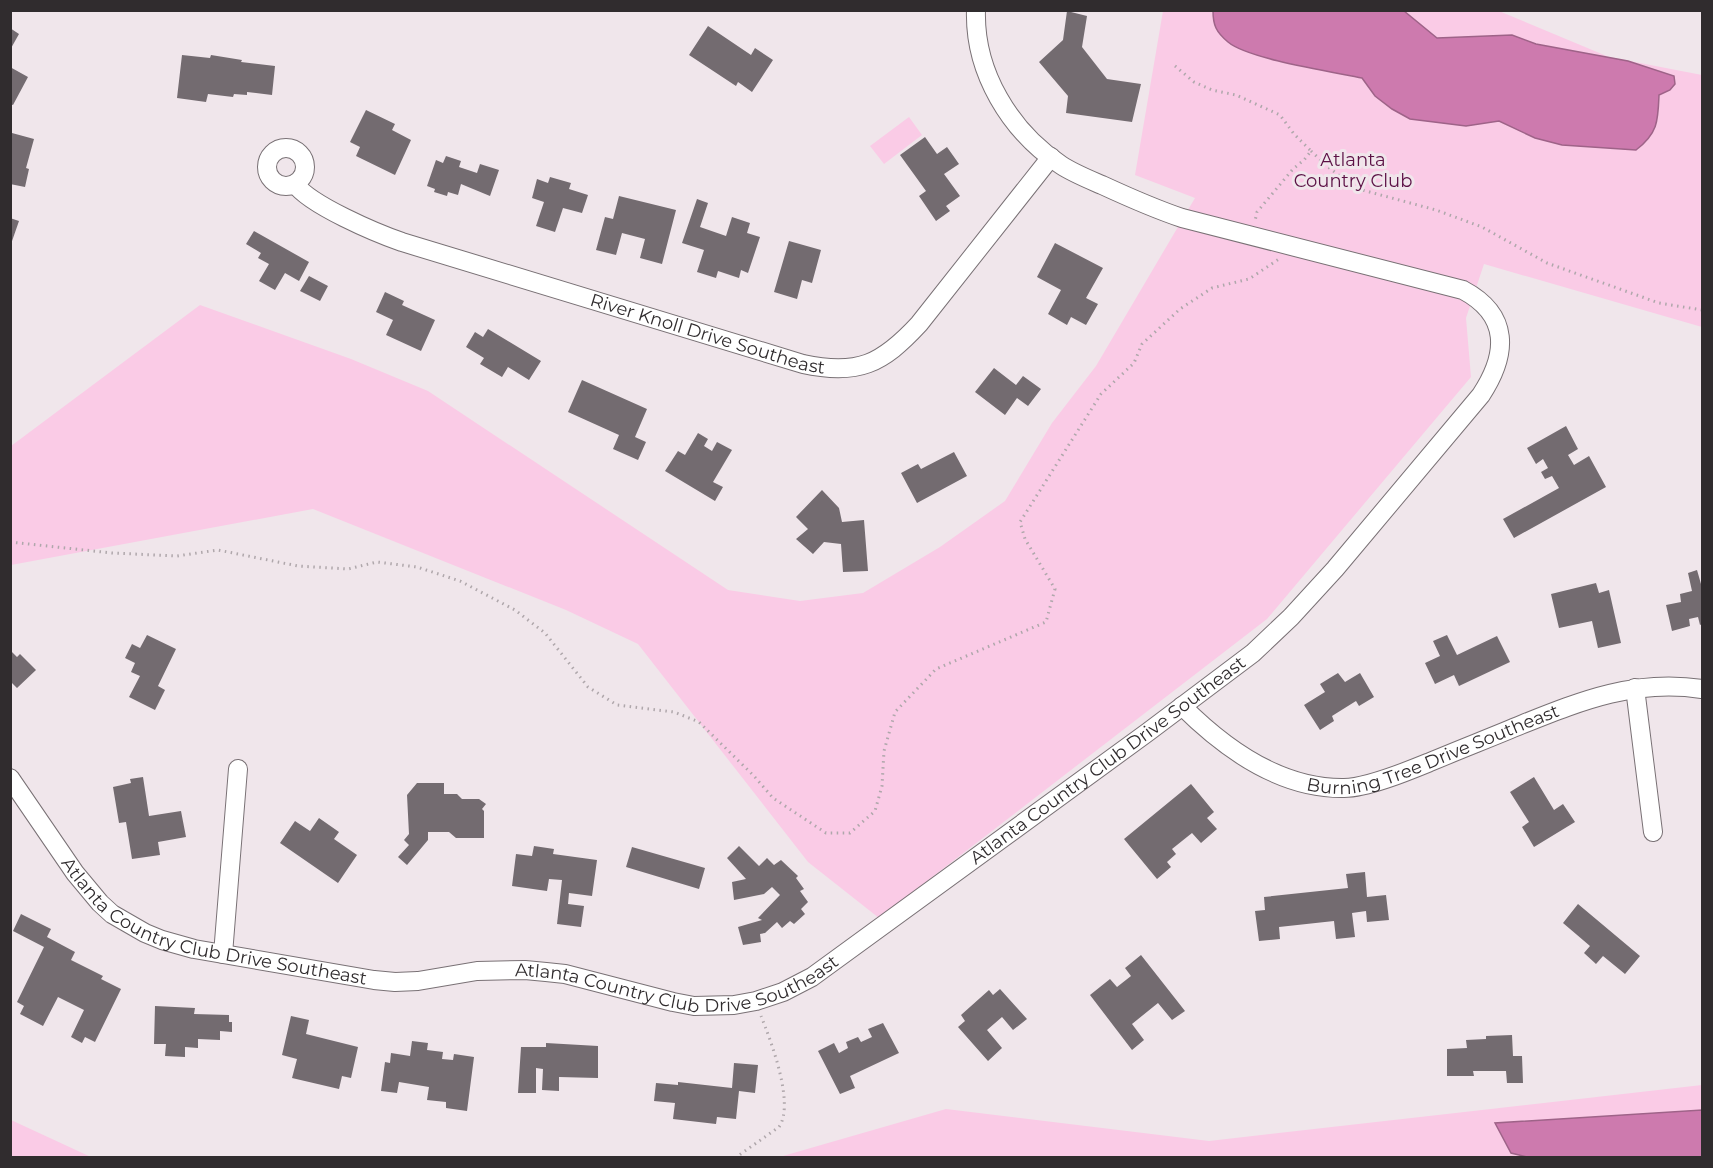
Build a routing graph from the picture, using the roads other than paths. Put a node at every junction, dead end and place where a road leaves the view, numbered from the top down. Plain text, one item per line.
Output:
1 (976, 10) edge
2 (1051, 157) junction
3 (295, 184) dead end
4 (1635, 688) junction
5 (1702, 690) edge
6 (1182, 706) junction
7 (238, 769) dead end
8 (10, 778) edge
9 (1653, 832) dead end
10 (223, 954) junction

1 - 2 street, Atlanta Country Club Drive Southeast
2 - 3 street, River Knoll Drive Southeast
2 - 6 street, Atlanta Country Club Drive Southeast
4 - 5 street, Burning Tree Drive Southeast
4 - 6 street, Burning Tree Drive Southeast
4 - 9 street
6 - 10 street, Atlanta Country Club Drive Southeast
7 - 10 street
8 - 10 street, Atlanta Country Club Drive Southeast

